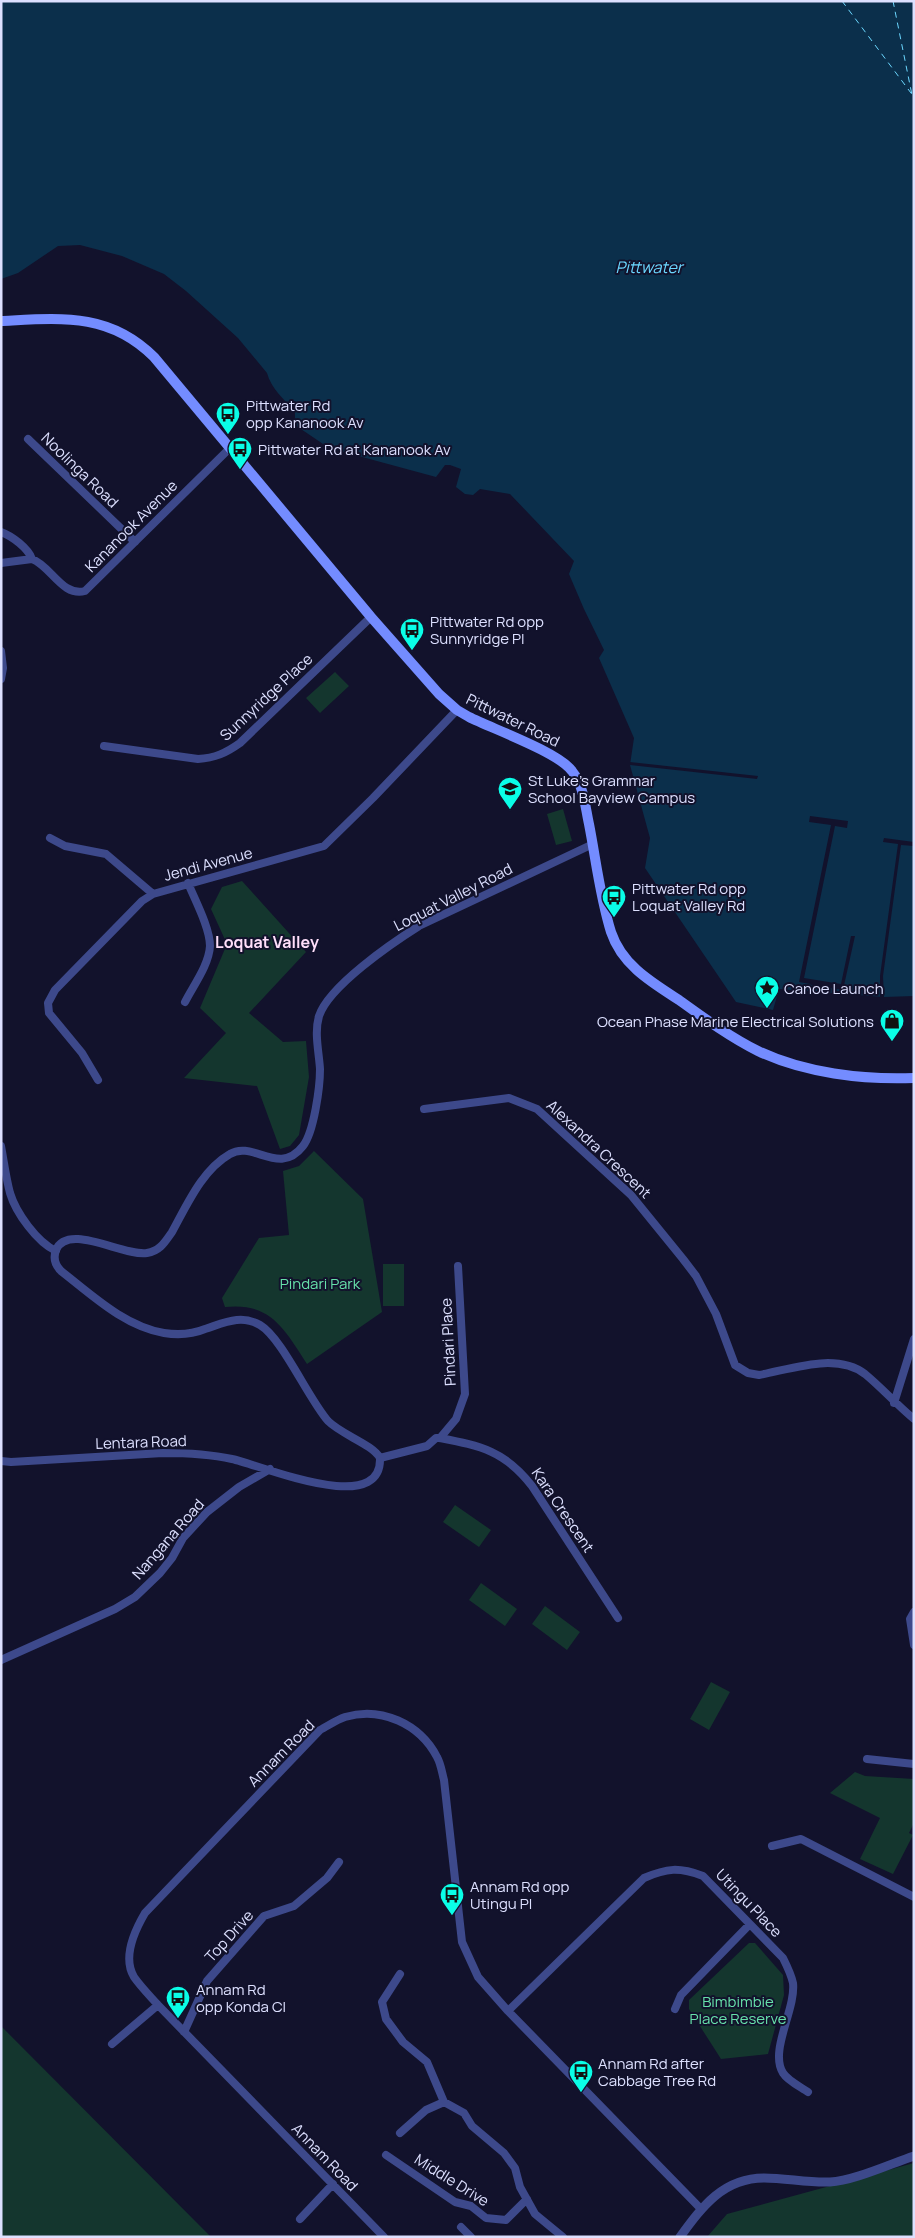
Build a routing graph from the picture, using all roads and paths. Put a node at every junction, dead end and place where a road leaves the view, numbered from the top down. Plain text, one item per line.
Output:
1 (1, 321) edge
2 (28, 439) dead end
3 (230, 448) junction
4 (1, 532) edge
5 (135, 542) junction
6 (32, 559) junction
7 (1, 563) edge
8 (372, 617) junction
9 (1, 651) edge
10 (1, 679) edge
11 (457, 710) junction
12 (104, 746) dead end
13 (50, 838) dead end
14 (593, 844) junction
15 (188, 883) junction
16 (153, 894) junction
17 (185, 1002) dead end
18 (914, 1078) edge
19 (98, 1080) dead end
20 (424, 1109) dead end
21 (1, 1146) edge
22 (56, 1251) junction
23 (458, 1266) dead end
24 (914, 1339) edge
25 (894, 1403) junction
26 (914, 1419) edge
27 (440, 1438) junction
28 (380, 1458) junction
29 (1, 1461) edge
30 (270, 1469) junction
31 (914, 1612) edge
32 (618, 1618) dead end
33 (914, 1645) edge
34 (1, 1660) edge
35 (867, 1759) dead end
36 (914, 1764) edge
37 (772, 1846) dead end
38 (340, 1862) dead end
39 (914, 1897) edge
40 (750, 1924) junction
41 (400, 1974) dead end
42 (158, 2005) junction
43 (675, 2009) dead end
44 (508, 2011) junction
45 (184, 2032) junction
46 (112, 2044) dead end
47 (808, 2092) dead end
48 (444, 2102) junction
49 (400, 2133) dead end
50 (386, 2154) dead end
51 (914, 2156) edge
52 (333, 2184) junction
53 (527, 2199) junction
54 (701, 2209) junction
55 (300, 2219) dead end
56 (460, 2227) dead end
57 (384, 2237) edge
58 (471, 2237) edge
59 (563, 2237) edge
60 (680, 2237) edge

1 - 3 main road, Pittwater Road
2 - 5 street, Noolinga Road
3 - 5 street, Kananook Avenue
3 - 8 main road, Pittwater Road
4 - 6 street, Kananook Avenue
5 - 6 street, Kananook Avenue
6 - 7 street
8 - 11 main road, Pittwater Road
8 - 12 street, Sunnyridge Place
9 - 10 street
11 - 14 main road, Pittwater Road
11 - 15 street, Jendi Avenue
13 - 16 street
14 - 18 main road, Pittwater Road
14 - 22 street, Loquat Valley Road
15 - 16 street, Jendi Avenue
15 - 17 street
16 - 19 street, Jendi Avenue
20 - 25 street, Alexandra Crescent
21 - 22 street
22 - 28 street
23 - 27 street, Pindari Place
24 - 25 street
25 - 26 street, Alexandra Crescent
27 - 28 street
27 - 32 street, Kara Crescent
28 - 30 street, Lentara Road
29 - 30 street, Lentara Road
30 - 34 street, Nangana Road
31 - 33 street
35 - 36 street
37 - 39 street
38 - 45 street, Top Drive
40 - 43 street
40 - 44 street, Utingu Place
40 - 47 street, Utingu Place
41 - 48 street
42 - 44 street, Annam Road
42 - 45 street, Annam Road
42 - 46 street
44 - 54 street, Annam Road
45 - 52 street, Annam Road
48 - 49 street
48 - 53 street
50 - 53 street, Middle Drive
51 - 54 street
52 - 55 street
52 - 57 street, Annam Road
53 - 59 street
54 - 60 street
56 - 58 street

